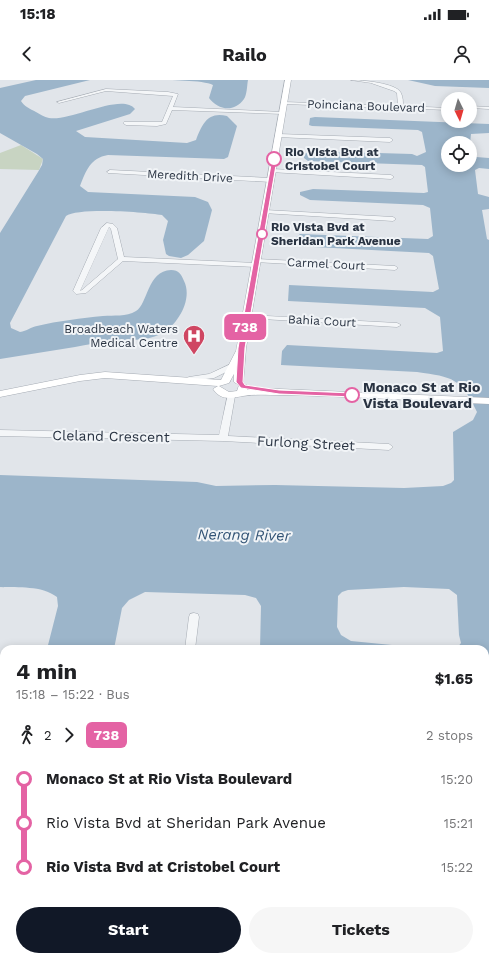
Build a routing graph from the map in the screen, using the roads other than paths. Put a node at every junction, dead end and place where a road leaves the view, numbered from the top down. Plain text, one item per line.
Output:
1 (288, 80) edge
2 (353, 80) edge
3 (59, 102) dead end
4 (284, 102) junction
5 (401, 106) junction
6 (441, 106) edge
7 (477, 107) edge
8 (171, 108) junction
9 (489, 108) edge
10 (441, 109) edge
11 (477, 110) edge
12 (489, 111) edge
13 (283, 113) junction
14 (126, 123) dead end
15 (279, 136) junction
16 (390, 140) dead end
17 (272, 171) junction
18 (110, 172) dead end
19 (391, 177) dead end
20 (271, 180) junction
21 (265, 212) junction
22 (393, 219) dead end
23 (121, 259) junction
24 (256, 263) junction
25 (395, 268) dead end
26 (83, 276) junction
27 (100, 278) junction
28 (247, 317) junction
29 (397, 325) dead end
30 (242, 348) junction
31 (234, 366) junction
32 (164, 379) junction
33 (189, 379) junction
34 (221, 384) junction
35 (239, 389) junction
36 (0, 394) edge
37 (489, 401) edge
38 (0, 433) edge
39 (223, 438) junction
40 (389, 448) dead end
41 (194, 616) dead end
42 (190, 645) edge

1 - 4 street
2 - 5 street
3 - 8 street
4 - 5 street, Poinciana Boulevard
4 - 13 street
5 - 6 street, Poinciana Boulevard
5 - 10 street, Poinciana Boulevard
7 - 9 street
8 - 13 street
8 - 14 street
11 - 12 street
13 - 15 street
15 - 16 street
15 - 17 street
17 - 19 street
17 - 20 street
18 - 20 street, Meredith Drive
20 - 21 street
21 - 22 street
21 - 24 street
23 - 24 street, Carmel Court
23 - 26 street
23 - 27 street
24 - 25 street, Carmel Court
24 - 28 street
26 - 27 street
26 - 27 street
28 - 29 street, Bahia Court
28 - 30 street
30 - 31 street
30 - 35 street
31 - 33 street
31 - 34 street
32 - 33 street
32 - 34 street
32 - 36 street
33 - 34 street
34 - 35 street
34 - 35 street
35 - 37 street
35 - 39 street
38 - 39 street, Cleland Crescent
39 - 40 street, Furlong Street
41 - 42 street

